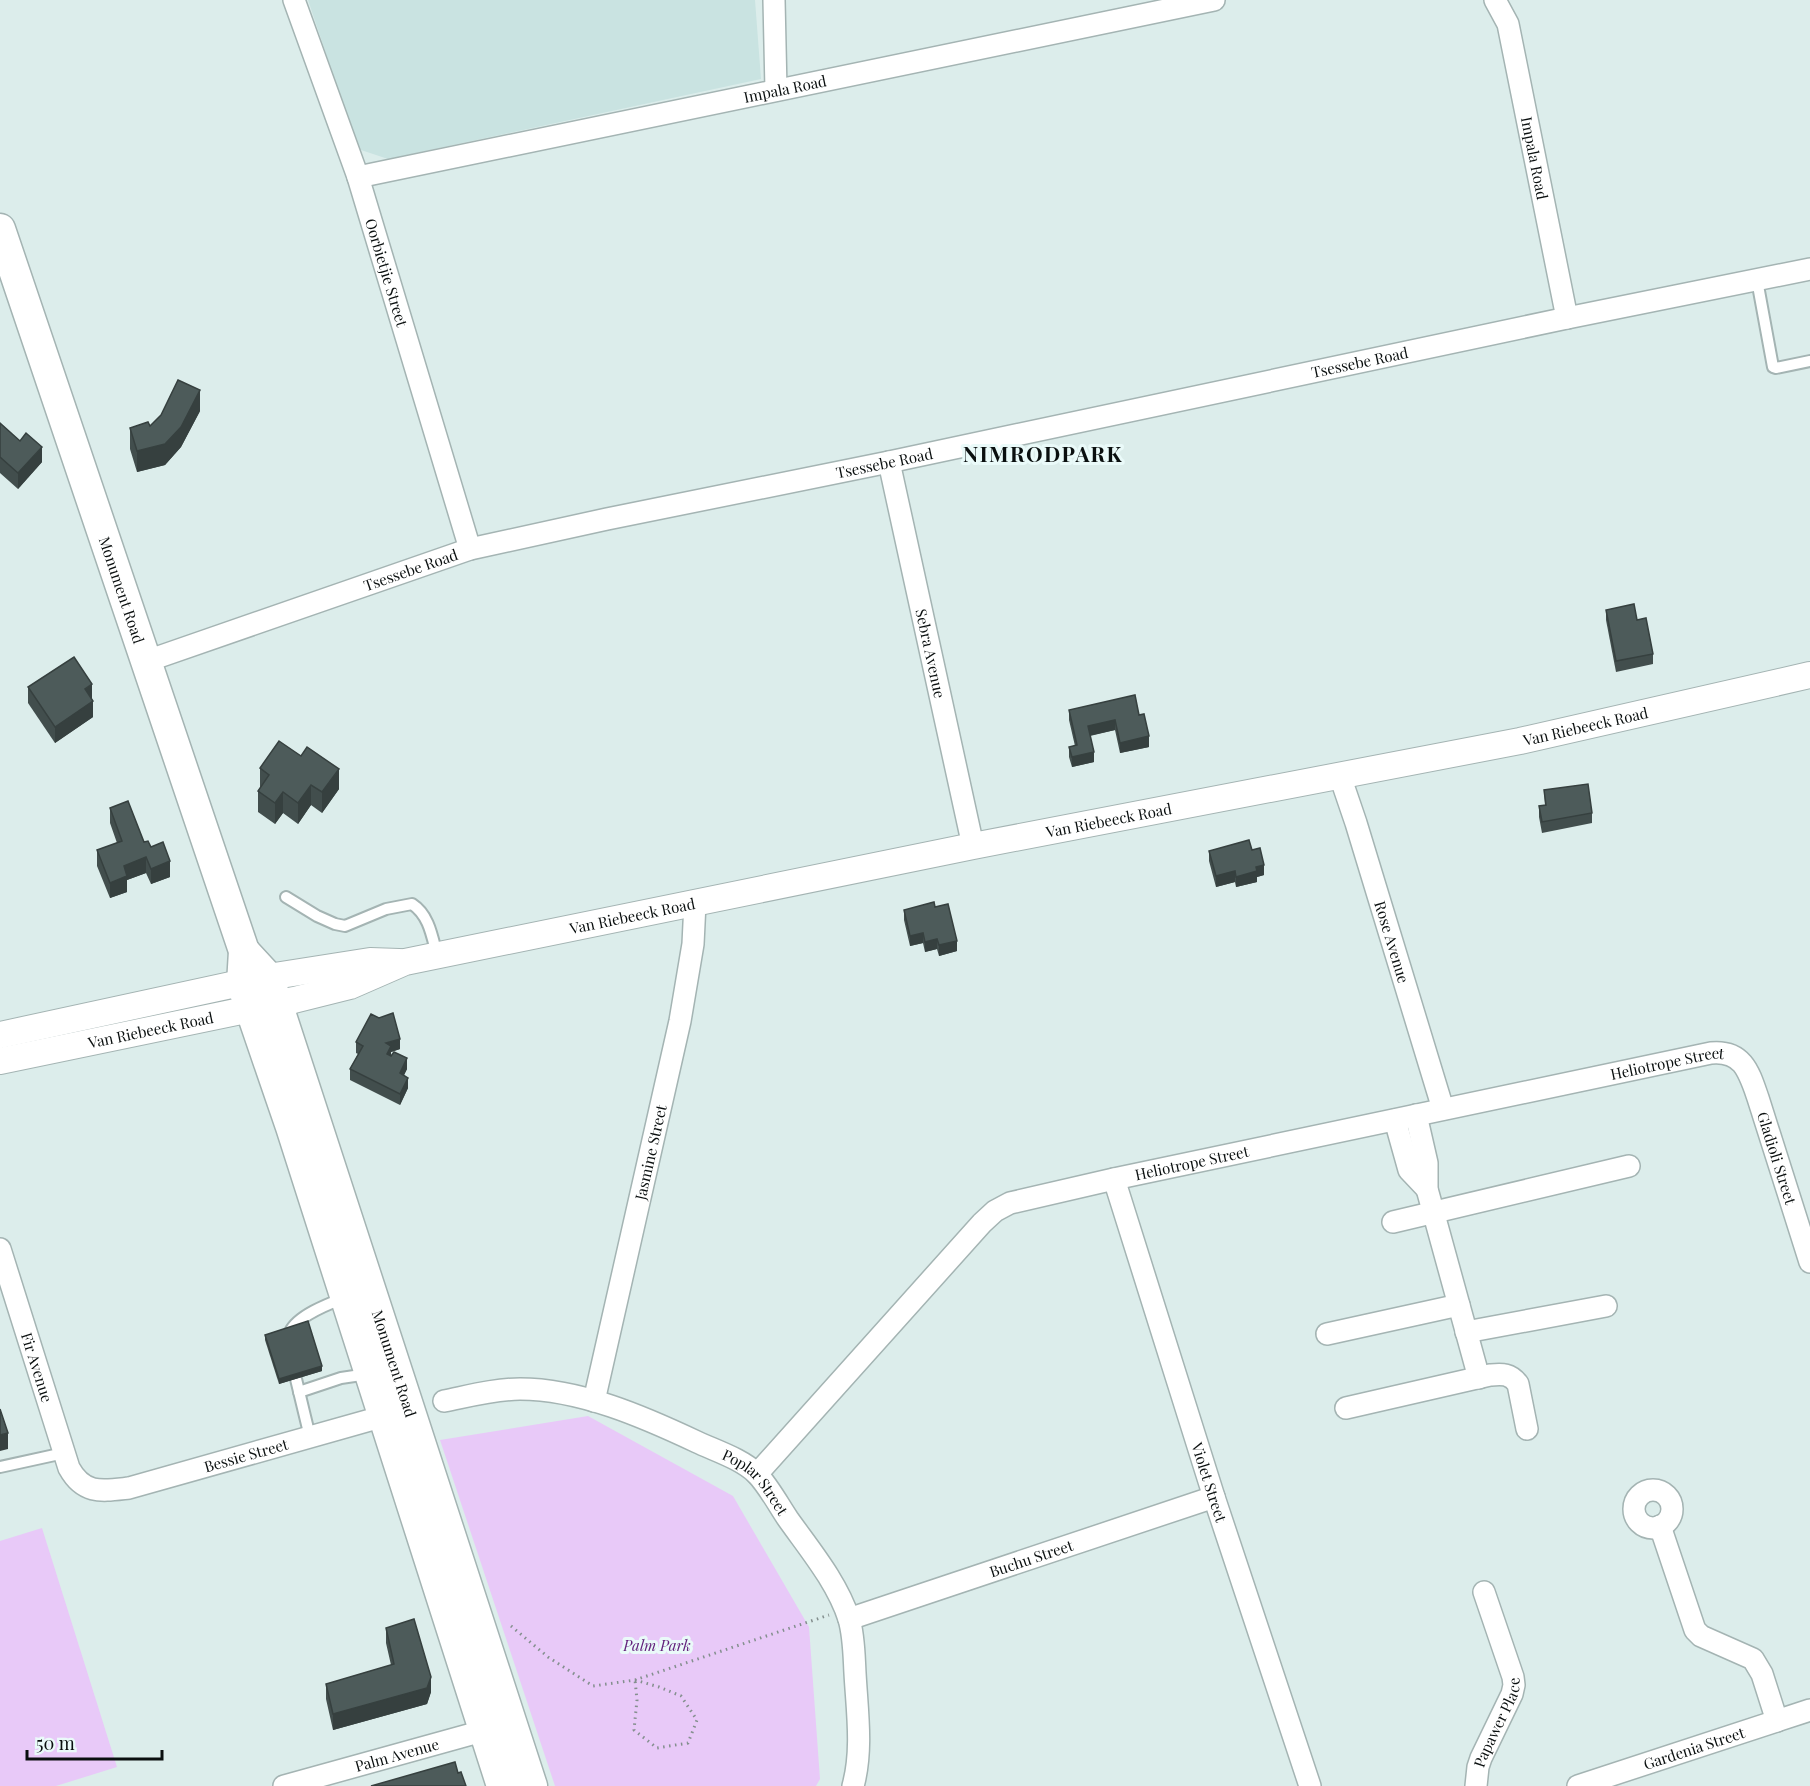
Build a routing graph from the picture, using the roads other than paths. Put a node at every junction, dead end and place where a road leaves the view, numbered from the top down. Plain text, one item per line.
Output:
1 (294, 0) edge
2 (774, 0) edge
3 (1214, 0) edge
4 (1495, 0) edge
5 (776, 90) junction
6 (358, 177) junction
7 (3, 246) edge
8 (1810, 269) edge
9 (1757, 279) junction
10 (1567, 318) junction
11 (1810, 361) edge
12 (889, 462) junction
13 (470, 549) junction
14 (147, 661) junction
15 (1810, 675) edge
16 (1340, 776) junction
17 (973, 846) junction
18 (286, 897) dead end
19 (695, 903) junction
20 (438, 955) junction
21 (260, 993) junction
22 (0, 1035) edge
23 (1737, 1058) joint
24 (0, 1061) edge
25 (1443, 1109) junction
26 (1416, 1115) junction
27 (1395, 1120) junction
28 (1629, 1166) dead end
29 (1113, 1179) junction
30 (1426, 1189) junction
31 (1433, 1213) junction
32 (1393, 1222) dead end
33 (0, 1249) edge
34 (1810, 1262) edge
35 (345, 1298) junction
36 (1459, 1305) junction
37 (1606, 1306) dead end
38 (290, 1332) edge
39 (1467, 1332) junction
40 (1327, 1334) dead end
41 (370, 1374) junction
42 (1479, 1378) junction
43 (296, 1379) edge
44 (299, 1392) junction
45 (444, 1401) dead end
46 (594, 1401) junction
47 (1346, 1408) dead end
48 (397, 1413) junction
49 (1527, 1429) dead end
50 (310, 1437) junction
51 (64, 1453) junction
52 (0, 1467) edge
53 (757, 1474) junction
54 (81, 1484) joint
55 (1214, 1497) junction
56 (1660, 1526) dead end
57 (1484, 1592) dead end
58 (847, 1614) junction
59 (1810, 1710) edge
60 (1777, 1721) junction
61 (497, 1726) junction
62 (1632, 1778) edge
63 (284, 1786) edge
64 (502, 1786) edge
65 (531, 1786) edge
66 (855, 1786) edge
67 (1310, 1786) edge
68 (1476, 1786) edge
69 (1578, 1786) edge

1 - 6 street, Oorbietjie Street
2 - 5 street
3 - 5 street, Impala Road
4 - 10 street, Impala Road
5 - 6 street, Impala Road
6 - 13 street, Oorbietjie Street
7 - 14 main road, Monument Road
8 - 9 street, Tsessebe Road
9 - 10 street, Tsessebe Road
9 - 11 lane
10 - 12 street, Tsessebe Road
12 - 13 street, Tsessebe Road
12 - 17 street, Sebra Avenue
13 - 14 street, Tsessebe Road
14 - 21 main road, Monument Road
15 - 16 street, Van Riebeeck Road
16 - 17 street, Van Riebeeck Road
16 - 25 street, Rose Avenue
17 - 19 street, Van Riebeeck Road
18 - 20 lane
19 - 20 street, Van Riebeeck Road
19 - 46 street, Jasmine Street
20 - 21 street, Van Riebeeck Road
21 - 22 street, Van Riebeeck Road
21 - 24 street, Van Riebeeck Road
21 - 35 main road, Monument Road
21 - 48 main road, Monument Road
23 - 25 street, Heliotrope Street
23 - 34 street, Gladioli Street
25 - 26 street, Heliotrope Street
26 - 27 street, Heliotrope Street
26 - 30 street
27 - 29 street, Heliotrope Street
27 - 30 street
28 - 31 street
29 - 53 street, Heliotrope Street
29 - 55 street, Violet Street
30 - 31 street
31 - 32 street
31 - 36 street
33 - 51 street, Fir Avenue
35 - 38 lane
35 - 41 main road, Monument Road
36 - 39 street
36 - 40 street
37 - 39 street
39 - 42 street
41 - 44 lane
41 - 48 main road, Monument Road
42 - 47 street
42 - 49 street
43 - 44 lane
44 - 50 lane
45 - 46 street, Poplar Street
46 - 53 street, Poplar Street
48 - 50 street, Bessie Street
48 - 61 main road, Monument Road
50 - 54 street, Bessie Street
51 - 52 lane
51 - 54 street, Fir Avenue
53 - 58 street, Poplar Street
55 - 58 street, Buchu Street
55 - 67 street, Violet Street
56 - 60 street
57 - 68 street, Papawer Place
58 - 66 street, Poplar Street
59 - 60 street, Gardenia Street
60 - 62 street, Gardenia Street
61 - 63 street, Palm Avenue
61 - 64 main road, Monument Road
61 - 65 main road, Monument Road
62 - 69 street, Gardenia Street

